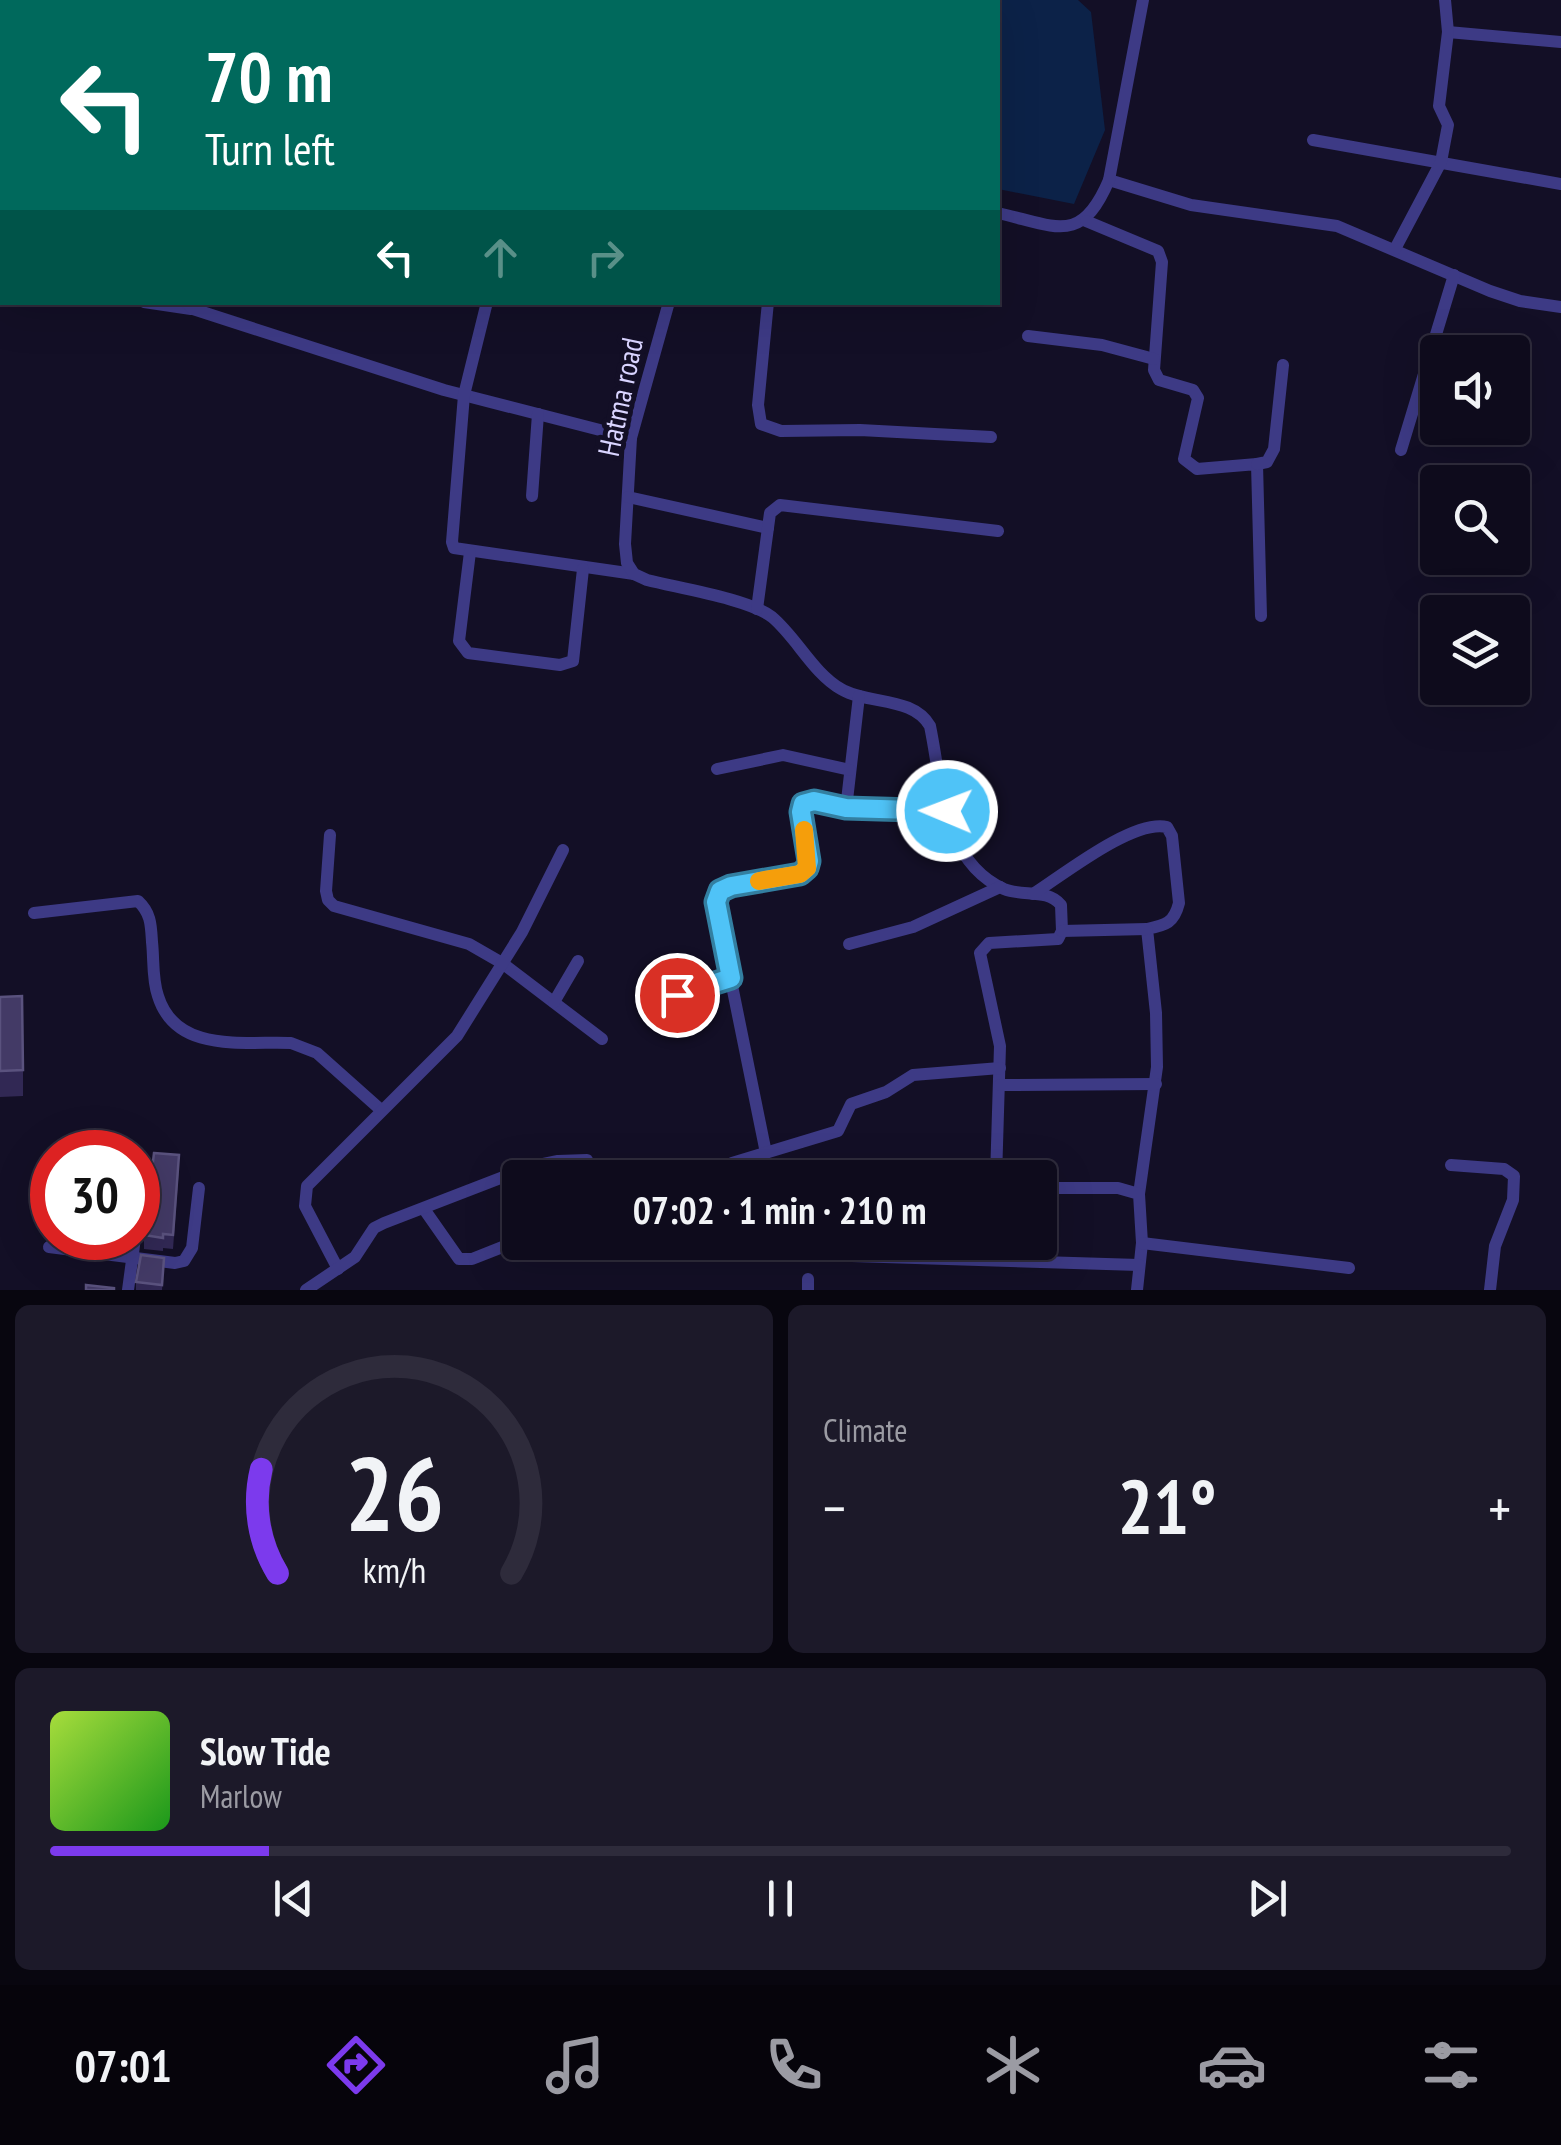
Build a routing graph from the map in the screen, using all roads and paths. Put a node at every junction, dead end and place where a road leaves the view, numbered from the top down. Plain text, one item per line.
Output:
1 (1143, 0) edge
2 (1445, 0) edge
3 (1448, 32) junction
4 (1561, 42) edge
5 (1313, 140) dead end
6 (1441, 162) junction
7 (1109, 180) junction
8 (1561, 184) edge
9 (1000, 213) edge
10 (1086, 220) junction
11 (1395, 248) junction
12 (1454, 275) junction
13 (486, 305) edge
14 (668, 305) edge
15 (768, 305) edge
16 (189, 306) edge
17 (1561, 308) edge
18 (1028, 336) dead end
19 (1154, 360) junction
20 (1284, 365) dead end
21 (464, 394) junction
22 (538, 414) junction
23 (992, 437) dead end
24 (631, 438) junction
25 (1401, 450) dead end
26 (1257, 464) junction
27 (532, 496) dead end
28 (628, 497) junction
29 (768, 528) junction
30 (998, 531) dead end
31 (470, 552) junction
32 (631, 568) junction
33 (584, 569) junction
34 (756, 608) junction
35 (1261, 616) dead end
36 (858, 696) junction
37 (717, 769) dead end
38 (850, 770) junction
39 (846, 808) junction
40 (947, 811) junction
41 (330, 835) dead end
42 (564, 850) dead end
43 (1000, 887) junction
44 (1034, 894) junction
45 (34, 913) dead end
46 (1147, 929) junction
47 (1062, 931) junction
48 (849, 944) dead end
49 (578, 961) dead end
50 (502, 963) junction
51 (731, 978) junction
52 (554, 1002) junction
53 (650, 1003) dead end
54 (602, 1038) dead end
55 (1000, 1068) junction
56 (1156, 1084) junction
57 (1000, 1085) junction
58 (381, 1110) junction
59 (766, 1153) junction
60 (742, 1160) edge
61 (997, 1160) edge
62 (1451, 1165) dead end
63 (502, 1178) edge
64 (200, 1188) dead end
65 (1057, 1188) edge
66 (1139, 1194) junction
67 (424, 1209) junction
68 (1142, 1243) junction
69 (502, 1247) edge
70 (132, 1260) edge
71 (149, 1260) edge
72 (980, 1260) edge
73 (1139, 1265) junction
74 (338, 1268) junction
75 (1349, 1268) dead end
76 (128, 1290) edge
77 (306, 1290) edge
78 (1136, 1290) edge
79 (1490, 1290) edge

1 - 7 street
2 - 3 street
3 - 4 street
3 - 6 street
5 - 6 street
6 - 8 street
6 - 11 street
7 - 10 street
7 - 11 street
9 - 10 street
10 - 19 street
11 - 12 street
12 - 17 street
12 - 25 street
13 - 21 street
14 - 24 street, Hatma road
15 - 23 street
16 - 21 street
18 - 19 street
19 - 26 street
20 - 26 street
21 - 22 street
21 - 31 street
22 - 24 street
22 - 27 street
24 - 28 street, Hatma road
26 - 35 street
28 - 29 street
28 - 32 street, Hatma road
29 - 30 street
29 - 34 street
31 - 33 street
31 - 33 street
32 - 33 street
32 - 34 street
34 - 36 street
36 - 38 street
36 - 40 street
37 - 38 street
38 - 39 street
39 - 40 street
39 - 51 street
40 - 43 street
41 - 50 street
42 - 50 street
43 - 44 street
43 - 48 street
44 - 46 street
44 - 47 street
45 - 58 street
46 - 47 street
46 - 56 street
47 - 55 street
49 - 52 street
50 - 52 street
50 - 58 street
51 - 53 street
51 - 59 street
52 - 54 street
55 - 57 street
55 - 59 street
56 - 57 street
56 - 66 street
57 - 61 street
58 - 74 street
59 - 60 street
62 - 79 street
63 - 67 street
64 - 71 street
65 - 66 street
66 - 68 street
67 - 69 street
67 - 74 street
68 - 73 street
68 - 75 street
70 - 76 street
72 - 73 street
73 - 78 street
74 - 77 street

